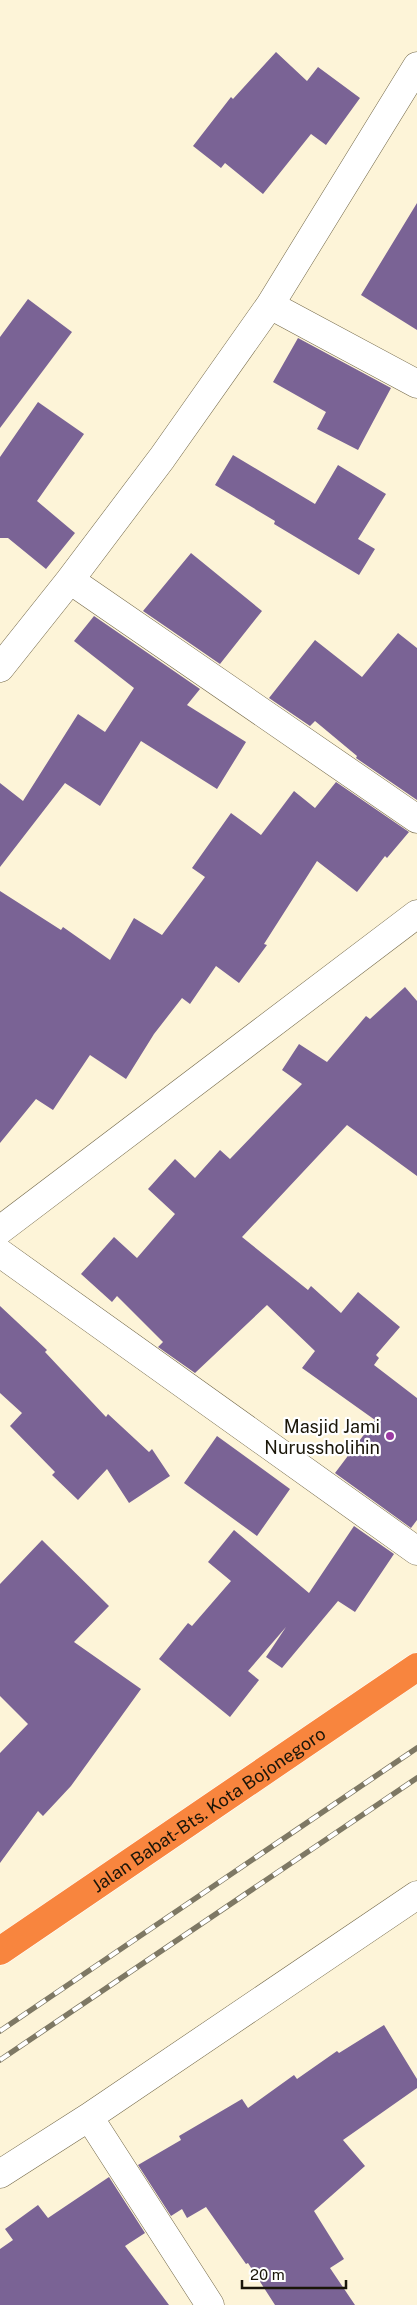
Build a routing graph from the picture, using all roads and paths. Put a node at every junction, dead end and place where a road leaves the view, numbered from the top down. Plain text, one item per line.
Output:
1 (417, 66) edge
2 (270, 305) junction
3 (417, 384) edge
4 (70, 580) junction
5 (0, 668) edge
6 (417, 819) edge
7 (417, 914) edge
8 (0, 1230) edge
9 (0, 1254) edge
10 (417, 1551) edge
11 (417, 1667) edge
12 (417, 1896) edge
13 (0, 1951) edge
14 (89, 2118) junction
15 (0, 2174) edge
16 (210, 2305) edge

1 - 2 street
2 - 3 street
2 - 4 street
4 - 5 street
4 - 6 street
7 - 8 street
9 - 10 street
11 - 13 highway, Jalan Babat-Bts. Kota Bojonegoro
12 - 14 street
14 - 15 street
14 - 16 street

